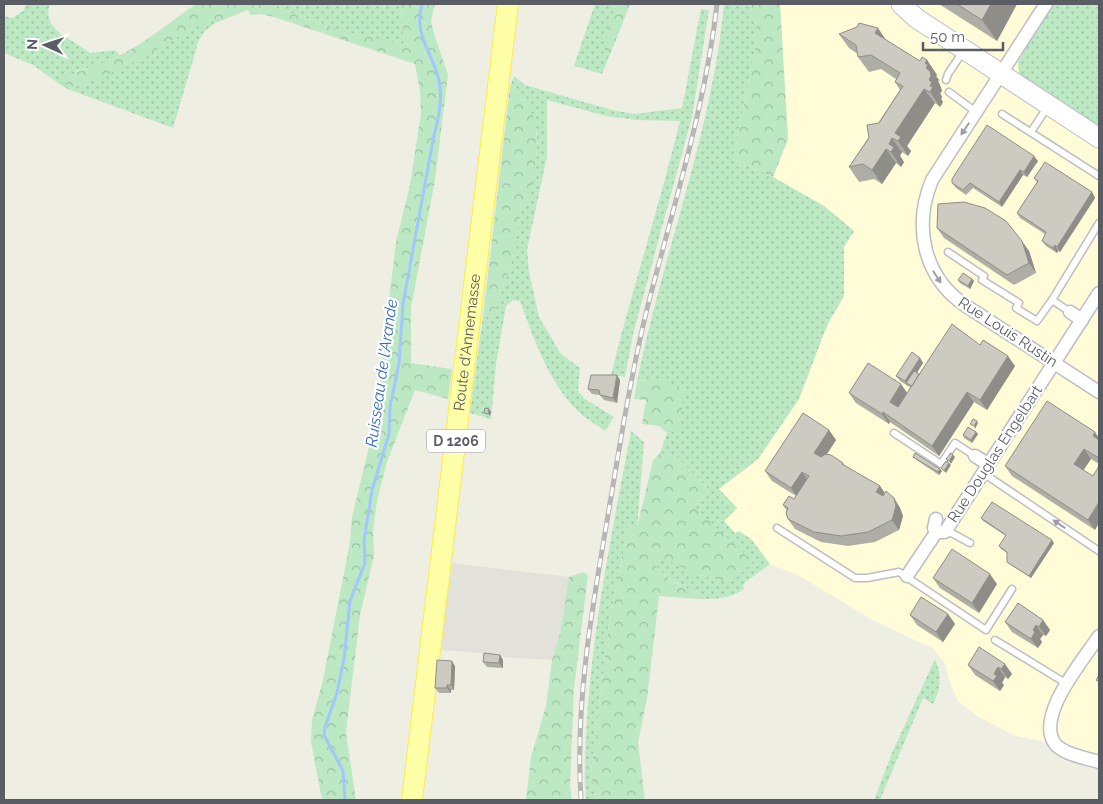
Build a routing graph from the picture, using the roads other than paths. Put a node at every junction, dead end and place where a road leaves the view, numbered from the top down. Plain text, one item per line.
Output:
1 (508, 4) edge
2 (901, 4) edge
3 (1046, 4) edge
4 (965, 50) junction
5 (1002, 74) junction
6 (946, 80) dead end
7 (949, 92) dead end
8 (1049, 105) junction
9 (976, 112) junction
10 (1002, 114) dead end
11 (1031, 132) junction
12 (1099, 138) edge
13 (1099, 176) edge
14 (1099, 223) edge
15 (948, 252) dead end
16 (1099, 293) edge
17 (1052, 300) junction
18 (1070, 312) joint
19 (1082, 320) junction
20 (1054, 363) junction
21 (1099, 392) edge
22 (894, 433) dead end
23 (975, 456) joint
24 (985, 469) junction
25 (940, 526) junction
26 (778, 528) dead end
27 (970, 543) dead end
28 (1099, 551) edge
29 (906, 576) junction
30 (1012, 589) dead end
31 (1099, 636) edge
32 (995, 640) dead end
33 (1067, 684) junction
34 (1099, 762) edge
35 (412, 800) edge

1 - 35 main road, Route d'Annemasse / D 1206
2 - 4 street
3 - 5 street, Rue Louis Rustin
4 - 5 street
4 - 6 lane
5 - 8 street
5 - 9 street, Rue Louis Rustin
7 - 9 lane
8 - 11 lane
8 - 12 street
9 -> 20 street, Rue Louis Rustin
10 - 11 lane
11 - 13 lane
14 - 17 lane
15 - 17 lane
16 - 19 street, Rue Douglas Engelbart
17 - 18 lane
18 - 19 street
19 - 20 street, Rue Douglas Engelbart
20 - 21 street, Rue Louis Rustin
20 - 24 street, Rue Douglas Engelbart
22 - 23 lane
23 - 24 street
24 - 25 street, Rue Douglas Engelbart
28 -> 24 lane
25 - 27 lane
25 - 29 street, Rue Douglas Engelbart
26 - 29 lane
29 - 30 lane
31 - 33 street
32 - 33 lane
33 - 34 street

